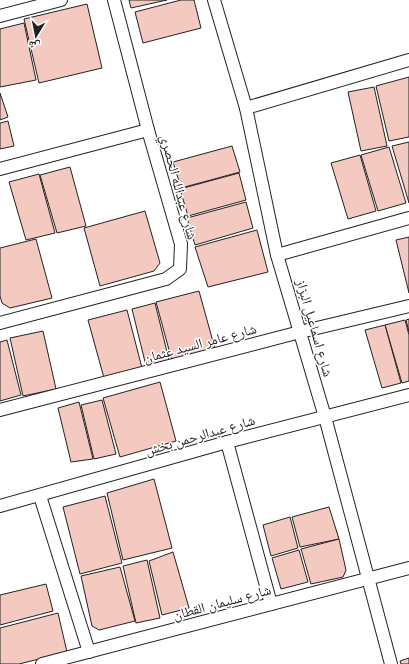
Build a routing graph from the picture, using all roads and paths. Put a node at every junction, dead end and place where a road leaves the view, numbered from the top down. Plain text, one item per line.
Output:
1 (61, 0) edge
2 (114, 0) edge
3 (214, 0) edge
4 (0, 16) edge
5 (409, 60) edge
6 (246, 108) junction
7 (148, 130) junction
8 (0, 169) edge
9 (409, 218) edge
10 (277, 255) junction
11 (409, 306) edge
12 (0, 323) edge
13 (300, 332) junction
14 (409, 395) edge
15 (0, 410) edge
16 (325, 417) junction
17 (227, 442) junction
18 (40, 496) junction
19 (0, 506) edge
20 (409, 568) edge
21 (369, 579) junction
22 (271, 604) junction
23 (89, 652) junction
24 (42, 664) edge
25 (391, 664) edge

1 - 4 street
2 - 7 street, شارع عبدالله الحصري
3 - 6 street, شارع اسماعيل البزاز
5 - 6 street
6 - 10 street, شارع اسماعيل البزاز
7 - 8 street
7 - 12 street, شارع عبدالله الحصري
9 - 10 street
10 - 13 street, شارع اسماعيل البزاز
11 - 13 street, شارع عامر السيد عثمان
13 - 15 street, شارع عامر السيد عثمان
13 - 16 street, شارع اسماعيل البزاز
14 - 16 street, شارع عبدالرحمن بخش
16 - 17 street, شارع عبدالرحمن بخش
16 - 21 street, شارع اسماعيل البزاز
17 - 18 street, شارع عبدالرحمن بخش
17 - 22 street
18 - 19 street, شارع عبدالرحمن بخش
18 - 23 street
20 - 21 street, شارع سليمان القطان
21 - 22 street, شارع سليمان القطان
21 - 25 street, شارع اسماعيل البزاز
22 - 23 street, شارع سليمان القطان
23 - 24 street, شارع سليمان القطان

